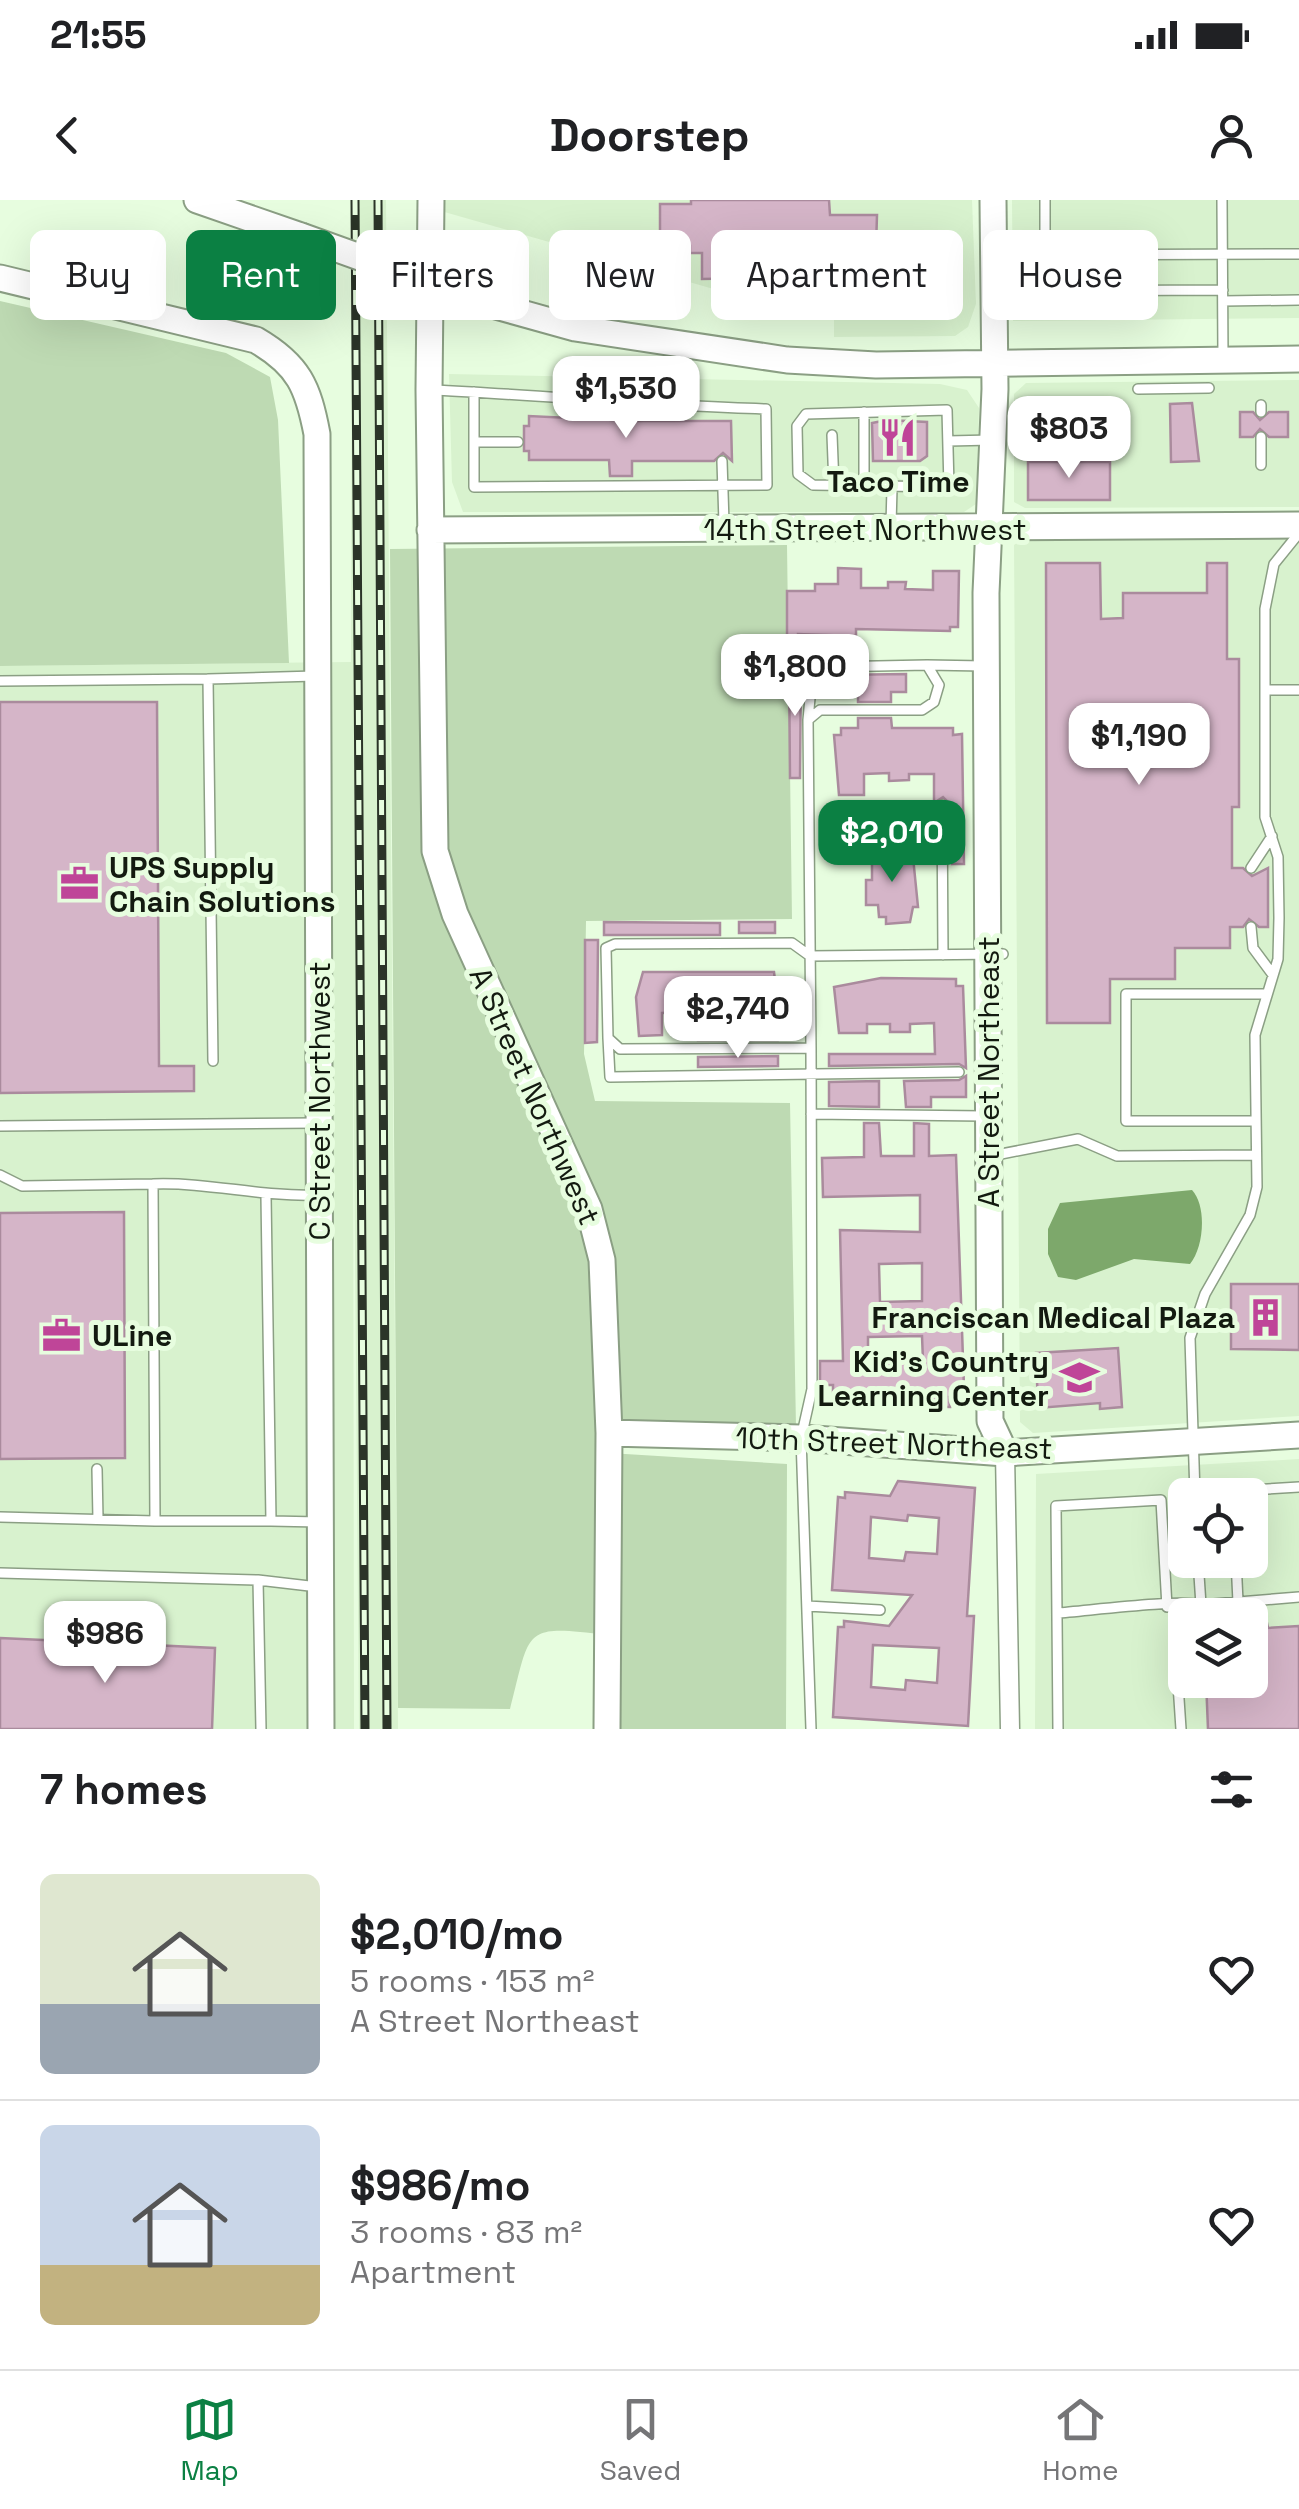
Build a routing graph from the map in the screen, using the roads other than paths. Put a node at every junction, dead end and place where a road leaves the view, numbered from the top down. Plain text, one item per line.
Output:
1 (197, 200) edge
2 (431, 200) edge
3 (993, 200) edge
4 (1045, 200) edge
5 (1222, 200) edge
6 (994, 230) edge
7 (1046, 230) edge
8 (1158, 254) edge
9 (1222, 254) junction
10 (1299, 254) edge
11 (0, 278) edge
12 (1158, 295) edge
13 (1223, 296) junction
14 (1299, 300) edge
15 (995, 320) edge
16 (1299, 359) edge
17 (1223, 360) junction
18 (996, 363) junction
19 (1209, 388) dead end
20 (1138, 389) dead end
21 (429, 390) junction
22 (474, 392) junction
23 (721, 408) junction
24 (864, 412) junction
25 (722, 420) dead end
26 (832, 436) dead end
27 (1261, 437) dead end
28 (994, 440) junction
29 (948, 441) junction
30 (474, 442) junction
31 (518, 442) dead end
32 (722, 461) dead end
33 (1261, 465) dead end
34 (722, 486) junction
35 (834, 486) junction
36 (864, 487) junction
37 (892, 488) junction
38 (1299, 525) edge
39 (992, 527) junction
40 (891, 528) junction
41 (430, 530) junction
42 (724, 530) junction
43 (1299, 533) edge
44 (927, 665) junction
45 (986, 666) junction
46 (318, 676) junction
47 (208, 679) junction
48 (0, 681) edge
49 (1265, 690) junction
50 (1299, 690) edge
51 (808, 720) junction
52 (942, 806) dead end
53 (1272, 836) junction
54 (1250, 868) dead end
55 (1251, 927) dead end
56 (995, 954) junction
57 (942, 955) junction
58 (810, 956) junction
59 (1273, 974) junction
60 (1266, 994) junction
61 (608, 1038) junction
62 (811, 1048) junction
63 (213, 1061) dead end
64 (811, 1072) junction
65 (960, 1072) dead end
66 (811, 1114) junction
67 (988, 1116) junction
68 (1256, 1121) junction
69 (319, 1122) junction
70 (0, 1126) edge
71 (1256, 1155) junction
72 (996, 1156) junction
73 (0, 1175) edge
74 (153, 1184) junction
75 (319, 1194) junction
76 (266, 1196) junction
77 (608, 1433) junction
78 (1299, 1435) edge
79 (800, 1438) junction
80 (1192, 1441) junction
81 (1001, 1444) junction
82 (97, 1469) dead end
83 (1194, 1478) edge
84 (1299, 1487) edge
85 (1268, 1489) edge
86 (0, 1517) edge
87 (98, 1520) junction
88 (155, 1521) junction
89 (272, 1521) junction
90 (320, 1522) junction
91 (0, 1573) edge
92 (258, 1580) junction
93 (321, 1588) junction
94 (1299, 1597) edge
95 (1268, 1600) edge
96 (807, 1606) junction
97 (1167, 1607) joint
98 (880, 1610) dead end
99 (1057, 1613) junction
100 (1179, 1698) edge
101 (261, 1729) edge
102 (321, 1729) edge
103 (607, 1729) edge
104 (811, 1729) edge
105 (1010, 1729) edge
106 (1058, 1729) edge
107 (1181, 1729) edge

1 - 18 street, bridge
2 - 21 street, A Street Northwest
3 - 6 street, A Street Northeast
4 - 7 lane
5 - 9 lane
8 - 9 lane
9 - 10 lane
9 - 13 lane
11 - 46 street, C Street Northwest
12 - 13 lane
13 - 14 lane
13 - 17 lane
15 - 18 street, A Street Northeast
16 - 17 street
17 - 18 street
18 - 28 street, A Street Northeast
19 - 20 lane
21 - 22 lane
21 - 41 street, A Street Northwest
22 - 23 lane
22 - 30 lane
23 - 25 lane
23 - 34 lane
24 - 29 lane
24 - 35 lane
24 - 36 lane
26 - 35 lane
27 - 33 lane
28 - 29 lane
28 - 39 street, A Street Northeast
29 - 37 lane
30 - 31 lane
30 - 34 lane
32 - 34 lane
34 - 42 lane
35 - 36 lane
36 - 37 lane
37 - 40 lane
38 - 39 street, 14th Street Northwest
39 - 40 street, 14th Street Northwest
39 - 45 street, A Street Northeast
39 - 56 street, A Street Northeast
40 - 42 street, 14th Street Northwest
41 - 42 street, 14th Street Northwest
41 - 77 street, A Street Northwest
43 - 49 lane
44 - 45 lane
44 - 51 lane
44 - 51 lane
45 - 56 street, A Street Northeast
46 - 47 lane
46 - 69 street, C Street Northwest
47 - 48 lane
47 - 63 lane
49 - 50 lane
49 - 53 lane
51 - 58 lane
52 - 57 lane
53 - 54 lane
53 - 59 lane
55 - 59 lane
56 - 57 lane
56 - 67 street, A Street Northeast
56 - 72 street, A Street Northeast
57 - 58 lane
58 - 61 lane
58 - 62 lane
59 - 60 lane
60 - 68 lane
60 - 68 lane
61 - 62 lane
61 - 64 lane
62 - 64 lane
64 - 65 lane
64 - 66 lane
66 - 67 lane
66 - 79 lane
67 - 72 street, A Street Northeast
68 - 71 lane
69 - 70 lane
69 - 75 street, C Street Northwest
71 - 72 lane
71 - 80 lane
72 - 81 street, A Street Northeast
73 - 74 lane
74 - 76 lane
74 - 88 lane
75 - 76 lane
75 - 90 street, C Street Northwest
76 - 89 lane
77 - 79 street, 10th Street Northeast
77 - 103 street, A Street Northwest
78 - 80 street, 10th Street Northeast
79 - 81 street, 10th Street Northeast
79 - 96 lane
80 - 81 street, 10th Street Northeast
80 - 83 lane
81 - 105 street, A Street Northeast
82 - 87 lane
84 - 85 lane
86 - 87 lane
87 - 88 lane
88 - 89 lane
89 - 90 lane
90 - 93 street, C Street Northwest
91 - 92 lane
92 - 93 lane
92 - 101 lane
93 - 102 street, C Street Northwest
94 - 95 lane
96 - 98 lane
96 - 104 lane
97 - 99 lane
97 - 99 lane
99 - 106 lane
100 - 107 lane

